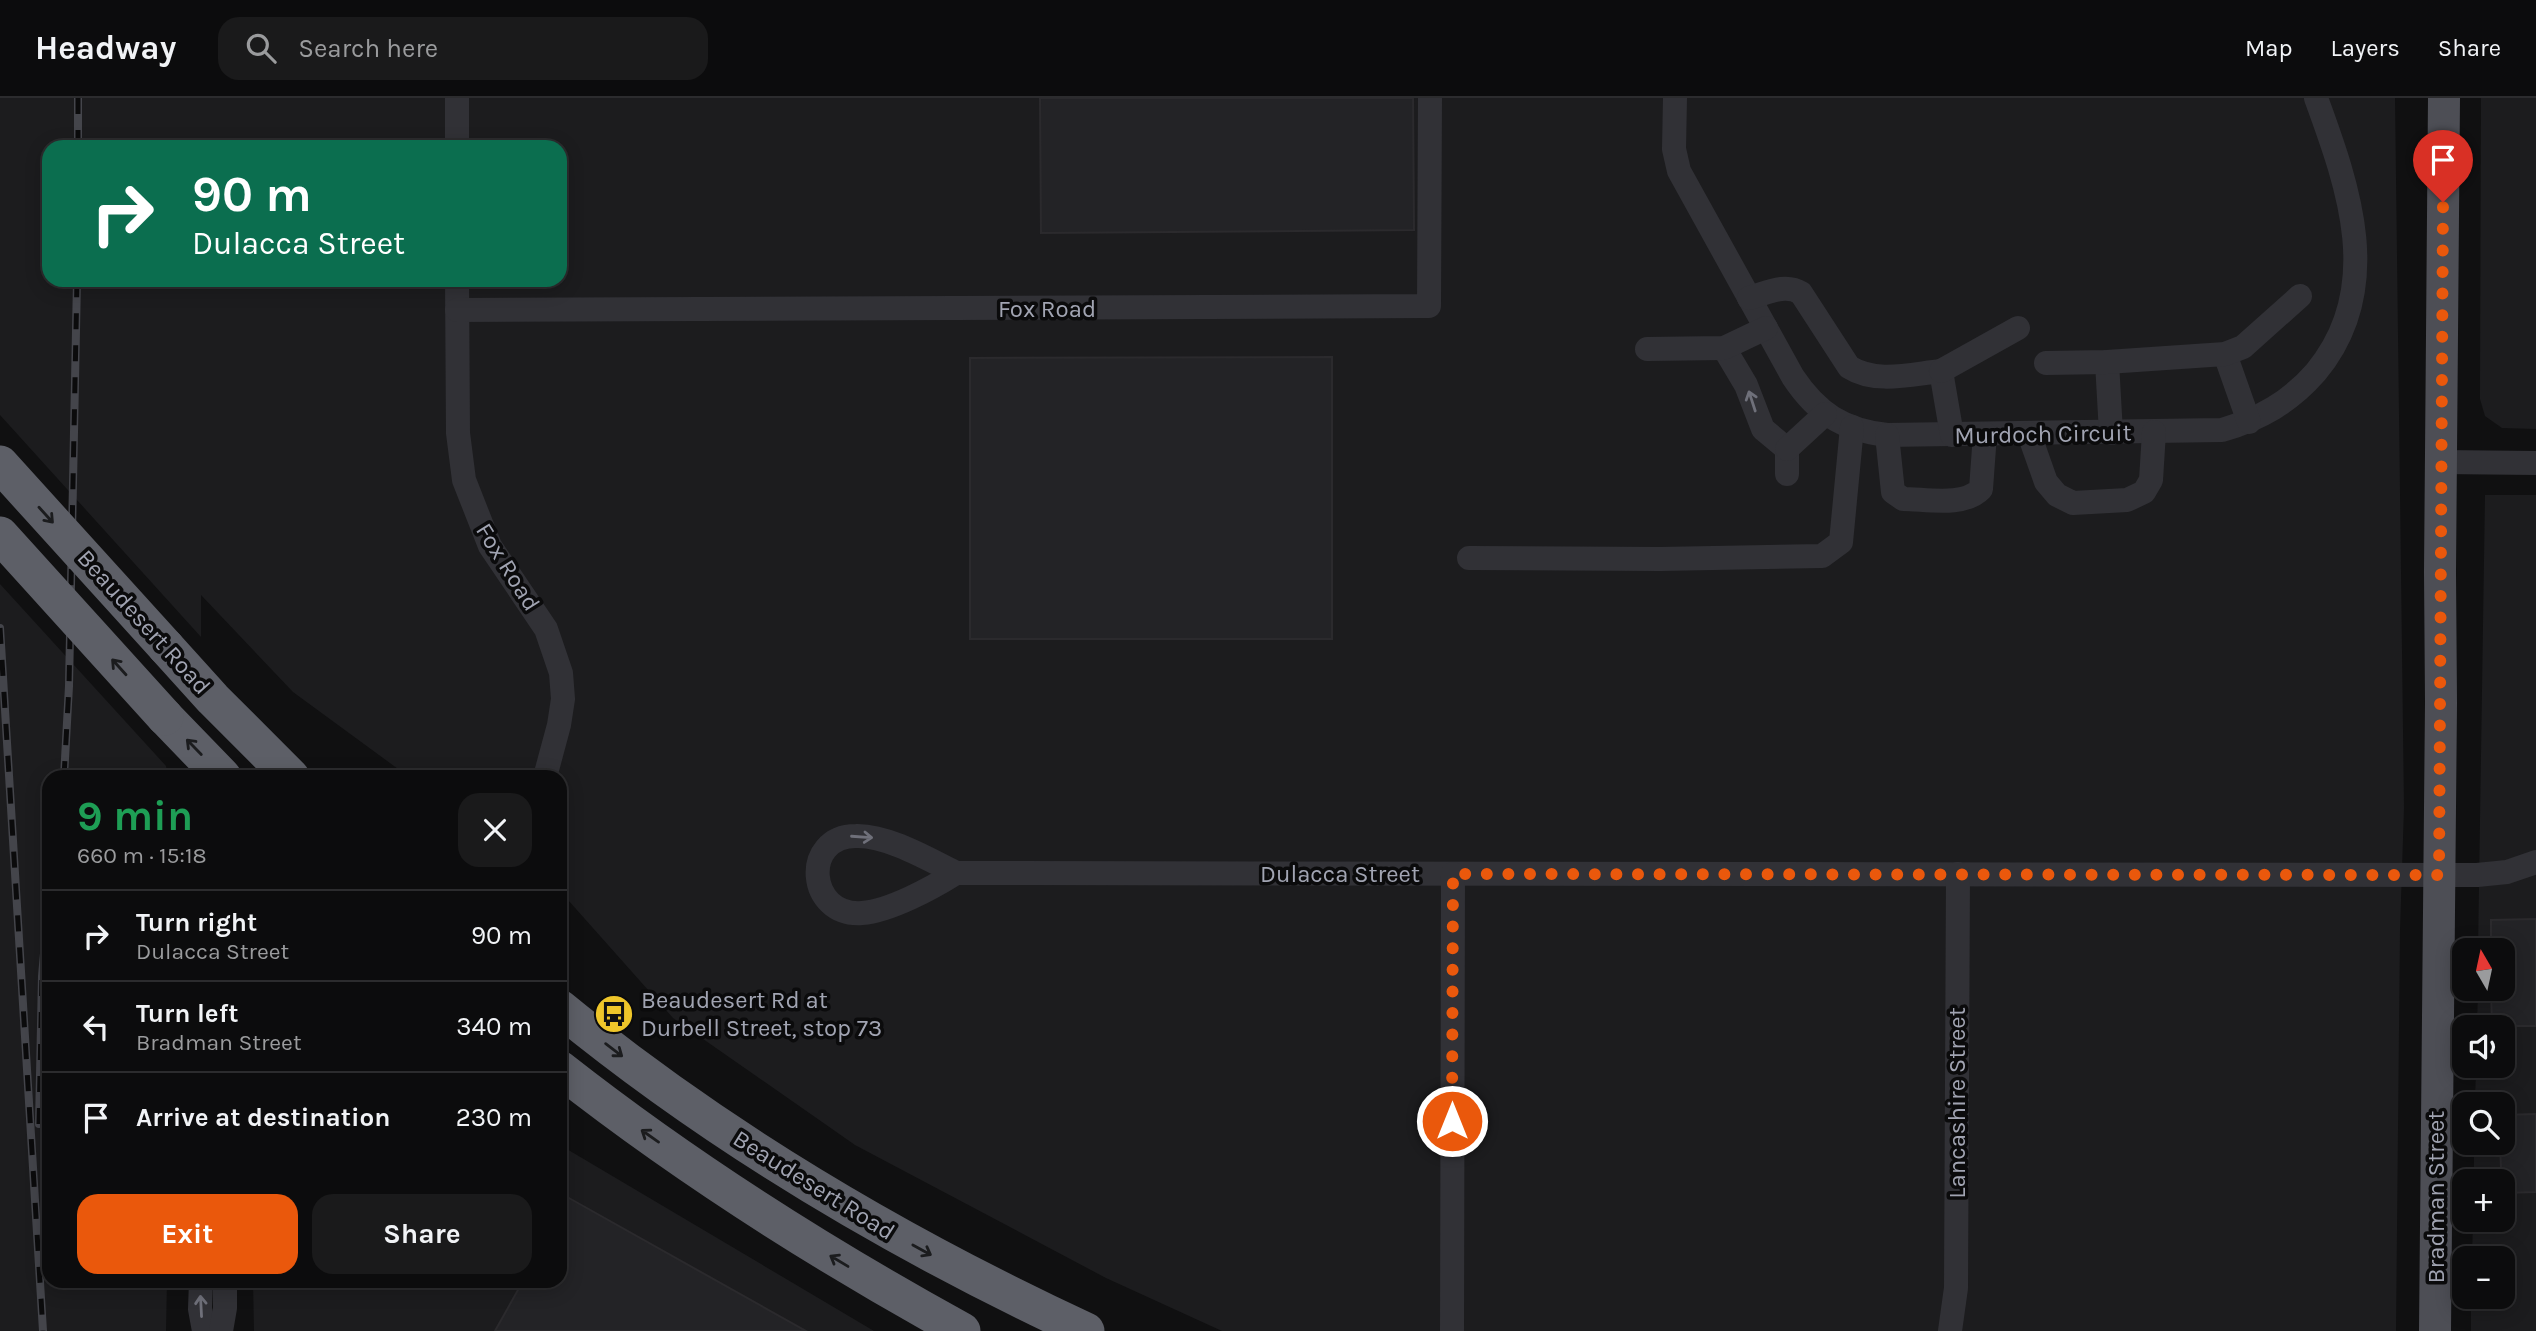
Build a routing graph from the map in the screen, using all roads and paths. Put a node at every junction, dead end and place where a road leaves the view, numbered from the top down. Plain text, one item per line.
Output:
1 (457, 98) edge
2 (1430, 98) edge
3 (1675, 98) edge
4 (2316, 98) edge
5 (2444, 98) edge
6 (457, 140) edge
7 (457, 287) edge
8 (2300, 296) dead end
9 (1749, 298) junction
10 (457, 310) junction
11 (1766, 328) junction
12 (2018, 328) dead end
13 (1724, 348) junction
14 (1647, 349) dead end
15 (2225, 354) junction
16 (2107, 362) junction
17 (2046, 363) dead end
18 (1941, 371) junction
19 (1825, 414) junction
20 (2249, 422) junction
21 (1852, 427) junction
22 (2154, 432) junction
23 (2111, 433) junction
24 (1985, 434) junction
25 (2029, 434) junction
26 (1952, 435) junction
27 (1887, 436) junction
28 (1787, 449) junction
29 (2441, 462) junction
30 (2536, 463) edge
31 (0, 464) edge
32 (1787, 474) dead end
33 (0, 535) edge
34 (1469, 558) dead end
35 (216, 770) edge
36 (285, 770) edge
37 (547, 770) edge
38 (2536, 862) edge
39 (956, 873) junction
40 (1453, 874) junction
41 (1958, 874) junction
42 (2439, 875) junction
43 (567, 1013) edge
44 (567, 1074) edge
45 (201, 1288) edge
46 (225, 1288) edge
47 (204, 1331) edge
48 (220, 1331) edge
49 (962, 1331) edge
50 (1087, 1331) edge
51 (1452, 1331) edge
52 (1950, 1331) edge
53 (2435, 1331) edge

1 - 6 street
2 - 10 street, Fox Road
3 - 9 street, Murdoch Circuit
4 - 20 street, Murdoch Circuit
5 - 29 main road, Bradman Street
7 - 10 street, Fox Road
8 - 15 street
9 - 11 street, Murdoch Circuit
9 - 18 street
10 - 37 street, Fox Road
11 - 13 street
11 - 19 street, Murdoch Circuit
12 - 18 street
13 - 14 street
28 -> 13 street
15 - 16 street
15 - 20 street
16 - 17 street
16 - 23 street
18 - 26 street
19 - 21 street, Murdoch Circuit
19 - 28 street
20 - 22 street, Murdoch Circuit
21 - 27 street, Murdoch Circuit
21 - 34 street
22 - 23 street, Murdoch Circuit
22 - 25 street
23 - 25 street, Murdoch Circuit
24 - 25 street, Murdoch Circuit
24 - 26 street, Murdoch Circuit
24 - 27 street
26 - 27 street, Murdoch Circuit
28 - 32 street
29 - 30 street
29 - 42 main road, Bradman Street
31 -> 36 highway, Beaudesert Road, bridge
35 -> 33 highway, Beaudesert Road, bridge
38 - 42 street, Dulacca Street
39 -> 39 street, Dulacca Street
39 - 40 street, Dulacca Street
40 - 41 street, Dulacca Street
40 - 51 street
41 - 42 street, Dulacca Street
41 - 52 street, Lancashire Street
42 - 53 main road, Bradman Street
43 -> 50 highway, Beaudesert Road
49 -> 44 highway, Beaudesert Road
47 -> 45 street
46 - 48 street

